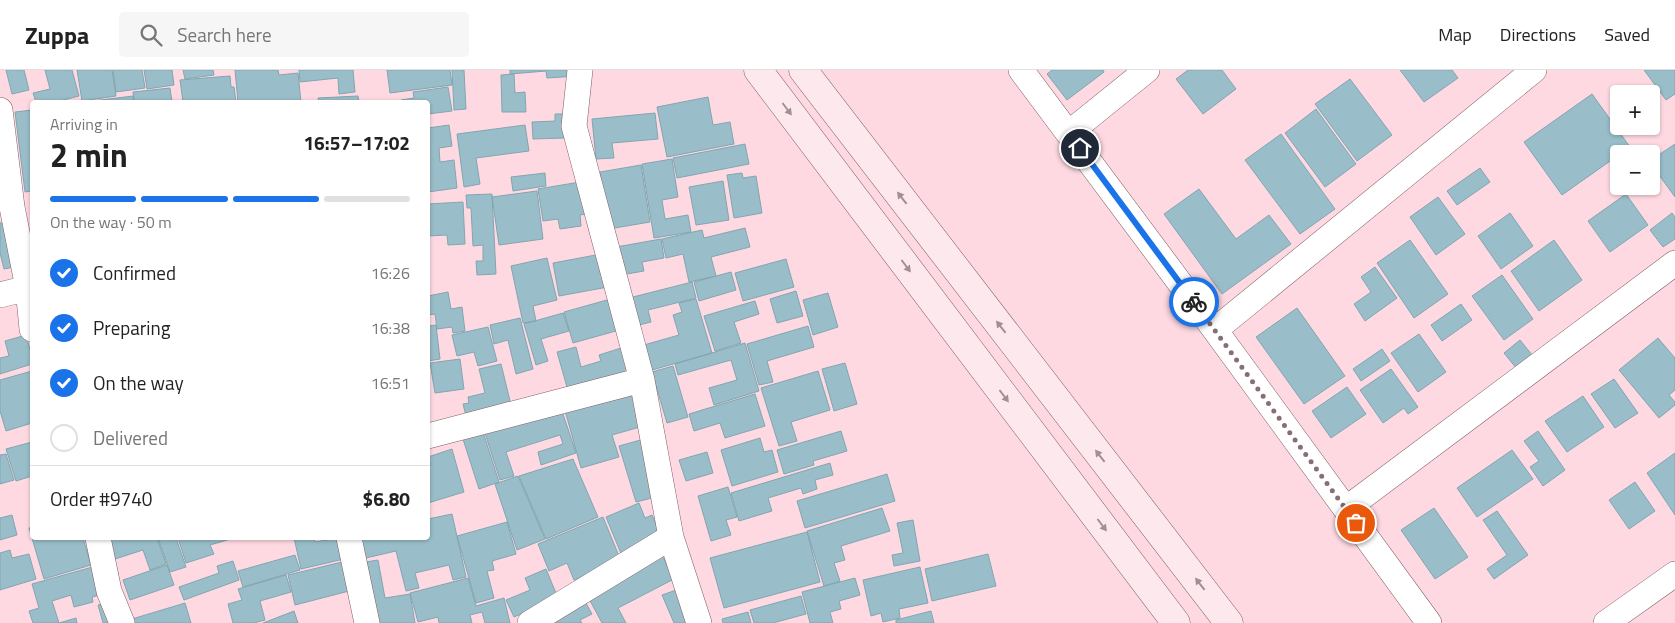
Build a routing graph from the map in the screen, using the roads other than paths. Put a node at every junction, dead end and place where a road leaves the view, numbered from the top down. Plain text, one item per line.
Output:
1 (580, 70) edge
2 (758, 70) edge
3 (803, 70) edge
4 (1021, 70) edge
5 (1147, 70) edge
6 (1534, 70) edge
7 (0, 110) edge
8 (1069, 133) junction
9 (22, 205) edge
10 (1675, 263) edge
11 (28, 288) junction
12 (0, 295) edge
13 (30, 308) edge
14 (1214, 330) junction
15 (642, 380) junction
16 (430, 435) edge
17 (1346, 509) junction
18 (671, 536) junction
19 (98, 540) edge
20 (350, 540) edge
21 (1675, 574) edge
22 (122, 623) edge
23 (367, 623) edge
24 (530, 623) edge
25 (699, 623) edge
26 (1176, 623) edge
27 (1229, 623) edge
28 (1429, 623) edge
29 (1606, 623) edge

1 - 15 street
2 -> 26 main road
27 -> 3 main road
4 - 8 street
5 - 8 street
6 - 14 street
7 - 9 street
8 - 14 street
9 - 11 street
10 - 17 street
11 - 12 street
11 - 13 street
14 - 17 street
15 - 16 street
15 - 18 street
17 - 28 street
18 - 24 street
18 - 25 street
19 - 22 street
20 - 23 street
21 - 29 street

